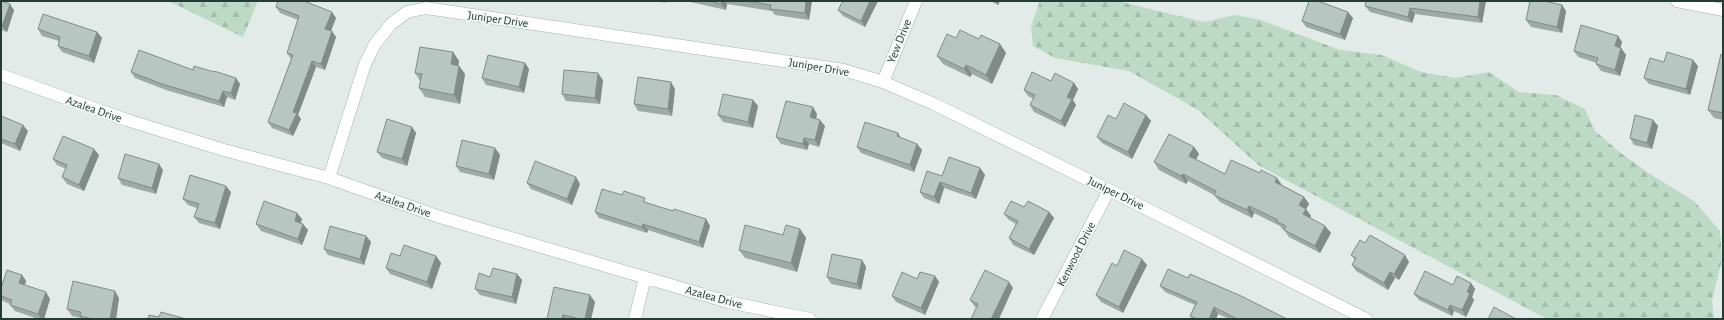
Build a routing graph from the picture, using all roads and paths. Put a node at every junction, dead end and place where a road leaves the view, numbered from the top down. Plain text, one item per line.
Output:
1 (916, 1) edge
2 (1677, 1) edge
3 (1723, 10) edge
4 (1, 75) edge
5 (883, 82) junction
6 (329, 178) junction
7 (1109, 190) junction
8 (645, 277) junction
9 (635, 319) edge
10 (810, 319) edge
11 (1042, 319) edge
12 (1366, 319) edge

1 - 5 street, Yew Drive
2 - 3 street
4 - 6 street, Azalea Drive
5 - 6 street, Juniper Drive
5 - 7 street, Juniper Drive
6 - 8 street, Azalea Drive
7 - 11 street, Kenwood Drive
7 - 12 street, Juniper Drive
8 - 9 street
8 - 10 street, Azalea Drive

